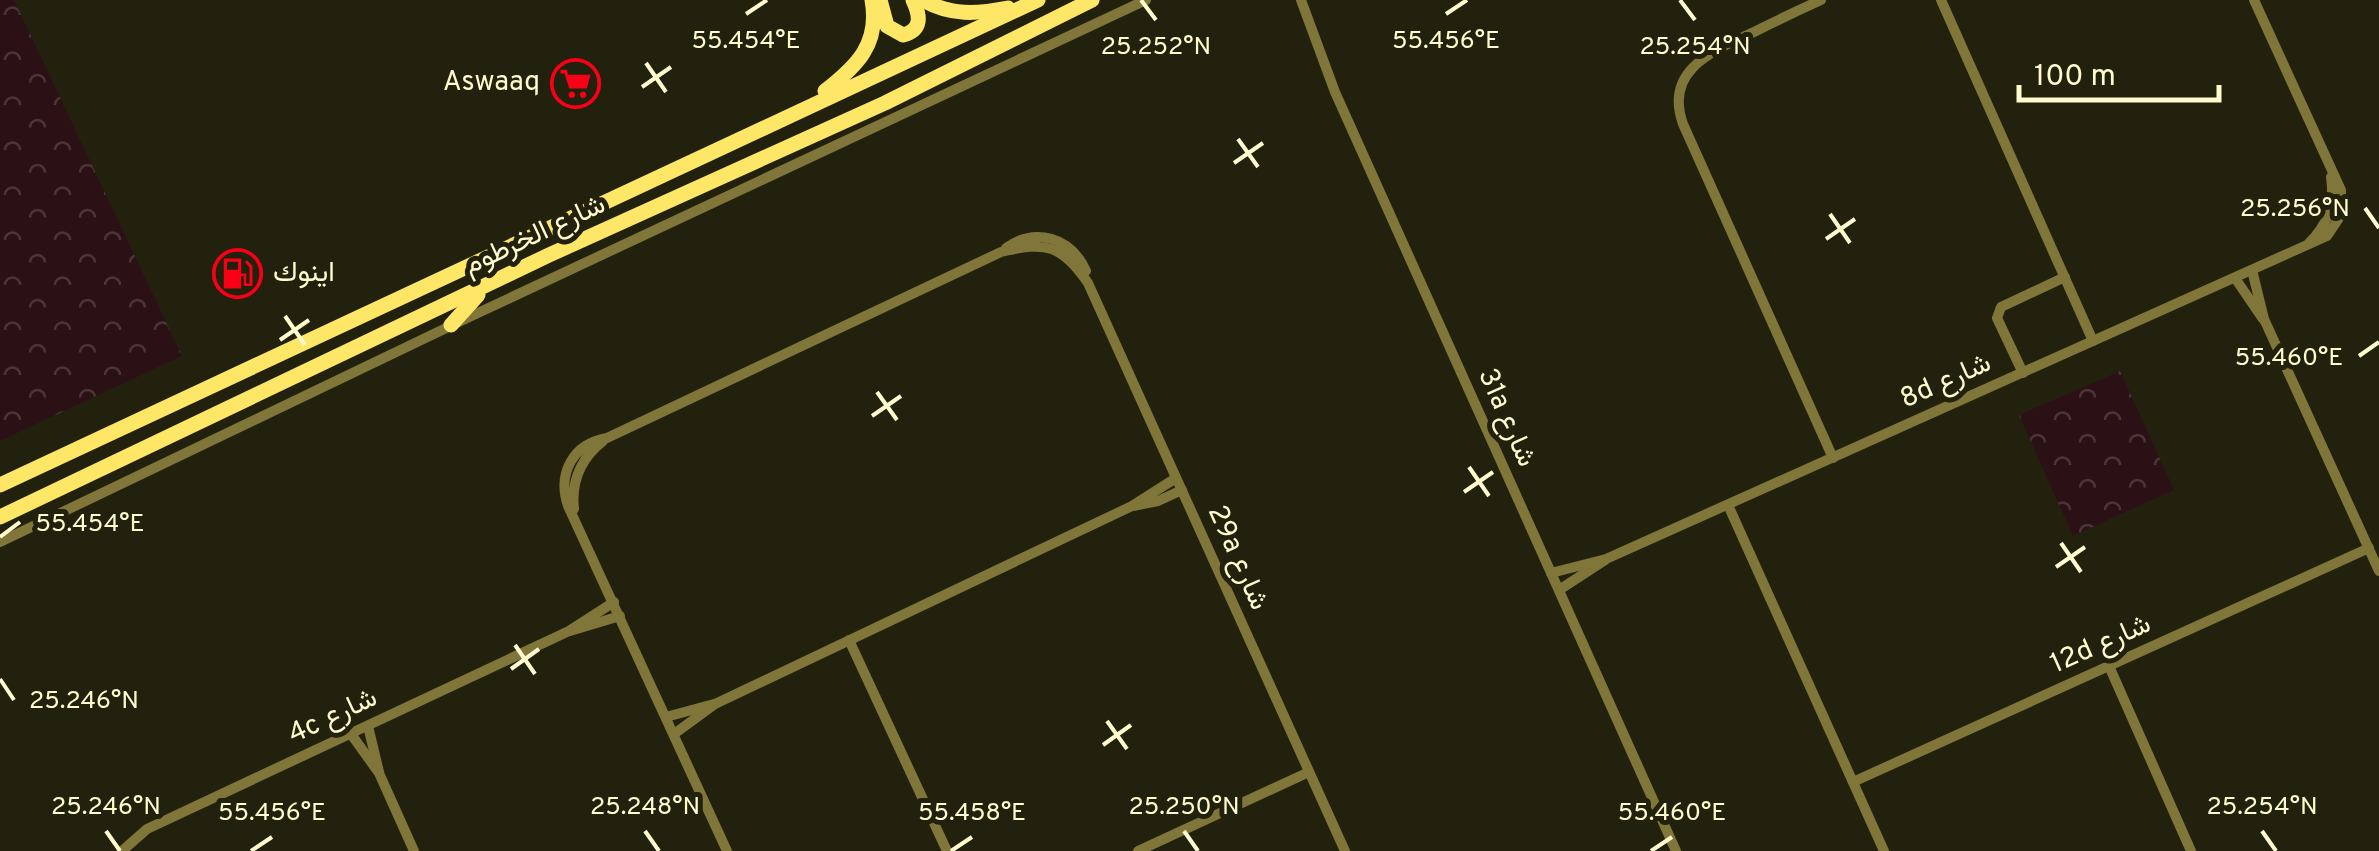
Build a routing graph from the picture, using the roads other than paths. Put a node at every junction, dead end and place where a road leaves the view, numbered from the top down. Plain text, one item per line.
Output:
1 (872, 0) edge
2 (880, 0) edge
3 (913, 0) edge
4 (923, 0) edge
5 (1092, 0) edge
6 (1146, 0) edge
7 (1302, 0) edge
8 (1821, 0) edge
9 (1940, 0) edge
10 (2254, 0) edge
11 (1035, 2) edge
12 (801, 108) junction
13 (538, 231) junction
14 (549, 256) junction
15 (2252, 270) junction
16 (2065, 277) junction
17 (2235, 278) junction
18 (484, 287) junction
19 (2264, 320) junction
20 (451, 326) junction
21 (2094, 341) junction
22 (2022, 372) junction
23 (608, 438) junction
24 (1832, 458) junction
25 (1176, 478) junction
26 (0, 486) edge
27 (1182, 490) junction
28 (1728, 505) junction
29 (1132, 506) junction
30 (0, 516) edge
31 (576, 520) junction
32 (0, 542) edge
33 (2369, 548) junction
34 (1606, 559) junction
35 (2379, 572) edge
36 (1552, 574) junction
37 (1559, 590) junction
38 (614, 602) junction
39 (620, 616) junction
40 (569, 631) junction
41 (849, 640) junction
42 (2109, 666) junction
43 (715, 704) junction
44 (666, 717) junction
45 (368, 726) junction
46 (351, 734) junction
47 (674, 734) junction
48 (1309, 772) junction
49 (379, 773) junction
50 (1853, 782) junction
51 (122, 851) edge
52 (414, 851) edge
53 (727, 851) edge
54 (947, 851) edge
55 (1138, 851) edge
56 (1344, 851) edge
57 (1676, 851) edge
58 (1884, 851) edge
59 (2191, 851) edge

1 - 12 main road
2 - 3 main road
4 - 11 main road
5 - 14 main road, شارع الخرطوم
6 - 20 street
7 - 36 street, 31a شارع
8 - 24 street
9 - 16 street
10 - 15 street, 8d شارع
11 - 12 main road, شارع الخرطوم
12 - 13 main road, شارع الخرطوم
13 - 14 main road
13 - 26 main road, شارع الخرطوم
14 - 18 main road, شارع الخرطوم
15 - 17 street, 8d شارع
15 - 19 street
16 - 21 street
16 - 22 street
17 - 19 street
17 - 21 street, 8d شارع
18 - 20 main road
18 - 30 main road, شارع الخرطوم
19 - 33 street
20 - 32 street
21 - 22 street, 8d شارع
22 - 24 street, 8d شارع
23 - 25 street, 29a شارع
23 - 31 street
23 - 31 street
24 - 28 street, 8d شارع
25 - 27 street, 29a شارع
25 - 29 street
27 - 29 street
27 - 48 street, 29a شارع
28 - 34 street, 8d شارع
28 - 50 street
29 - 41 street
31 - 38 street
33 - 35 street
33 - 42 street, 12d شارع
34 - 36 street, 8d شارع
34 - 37 street, 8d شارع
36 - 37 street, 31a شارع
37 - 57 street, 31a شارع
38 - 39 street
38 - 40 street, 4c شارع
39 - 40 street, 4c شارع
39 - 44 street
40 - 45 street, 4c شارع
41 - 43 street
41 - 54 street
42 - 50 street, 12d شارع
42 - 59 street
43 - 44 street
43 - 47 street
44 - 47 street
45 - 46 street, 4c شارع
45 - 49 street
46 - 49 street
46 - 51 street, 4c شارع
47 - 53 street
48 - 55 street
48 - 56 street, 29a شارع
49 - 52 street
50 - 58 street

